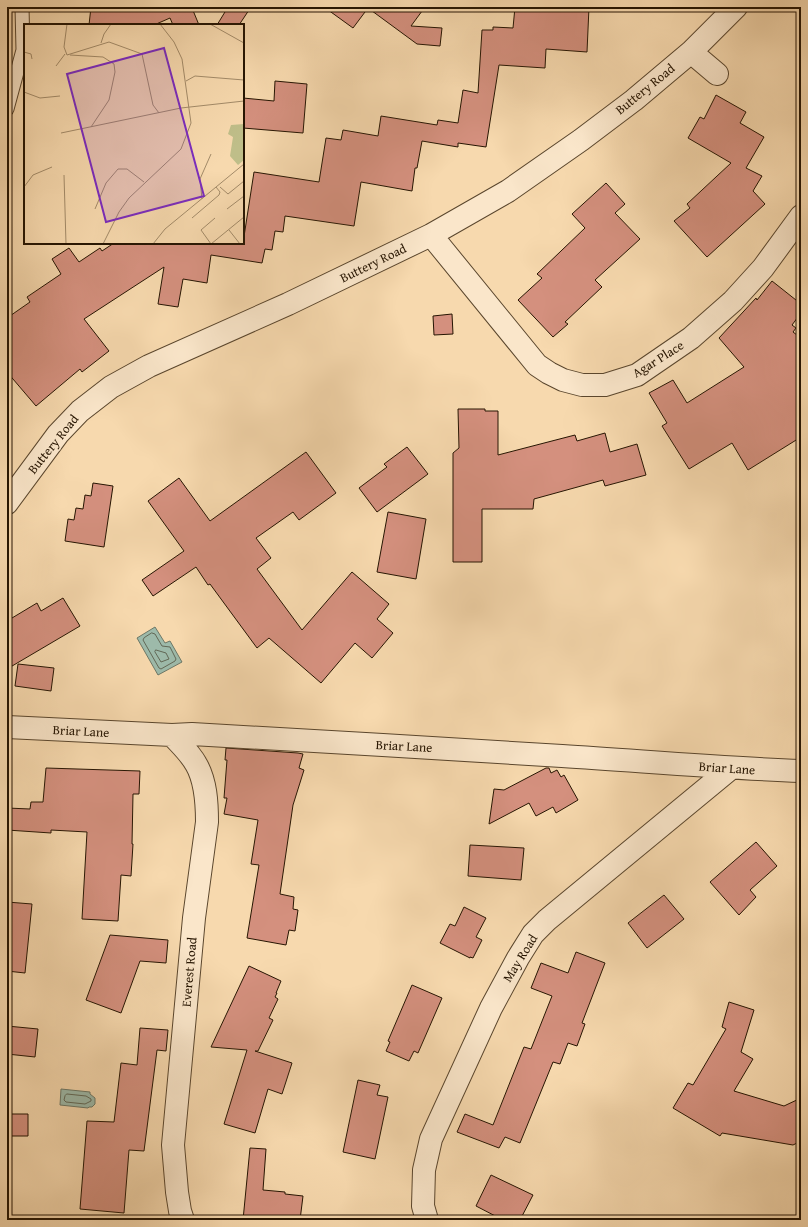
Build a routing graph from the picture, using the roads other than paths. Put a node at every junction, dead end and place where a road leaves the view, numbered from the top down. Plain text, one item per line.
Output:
1 (22, 7) edge
2 (736, 7) edge
3 (691, 52) junction
4 (717, 74) dead end
5 (7, 109) edge
6 (801, 216) edge
7 (431, 235) junction
8 (7, 503) edge
9 (7, 727) edge
10 (172, 735) junction
11 (730, 769) junction
12 (801, 771) edge
13 (183, 1220) edge
14 (427, 1220) edge

1 - 5 lane
2 - 3 street, Buttery Road
3 - 4 street
3 - 7 street, Buttery Road
6 - 7 street, Agar Place
7 - 8 street, Buttery Road
9 - 10 street, Briar Lane
10 - 11 street, Briar Lane
10 - 13 street, Everest Road
11 - 12 street, Briar Lane
11 - 14 street, May Road

